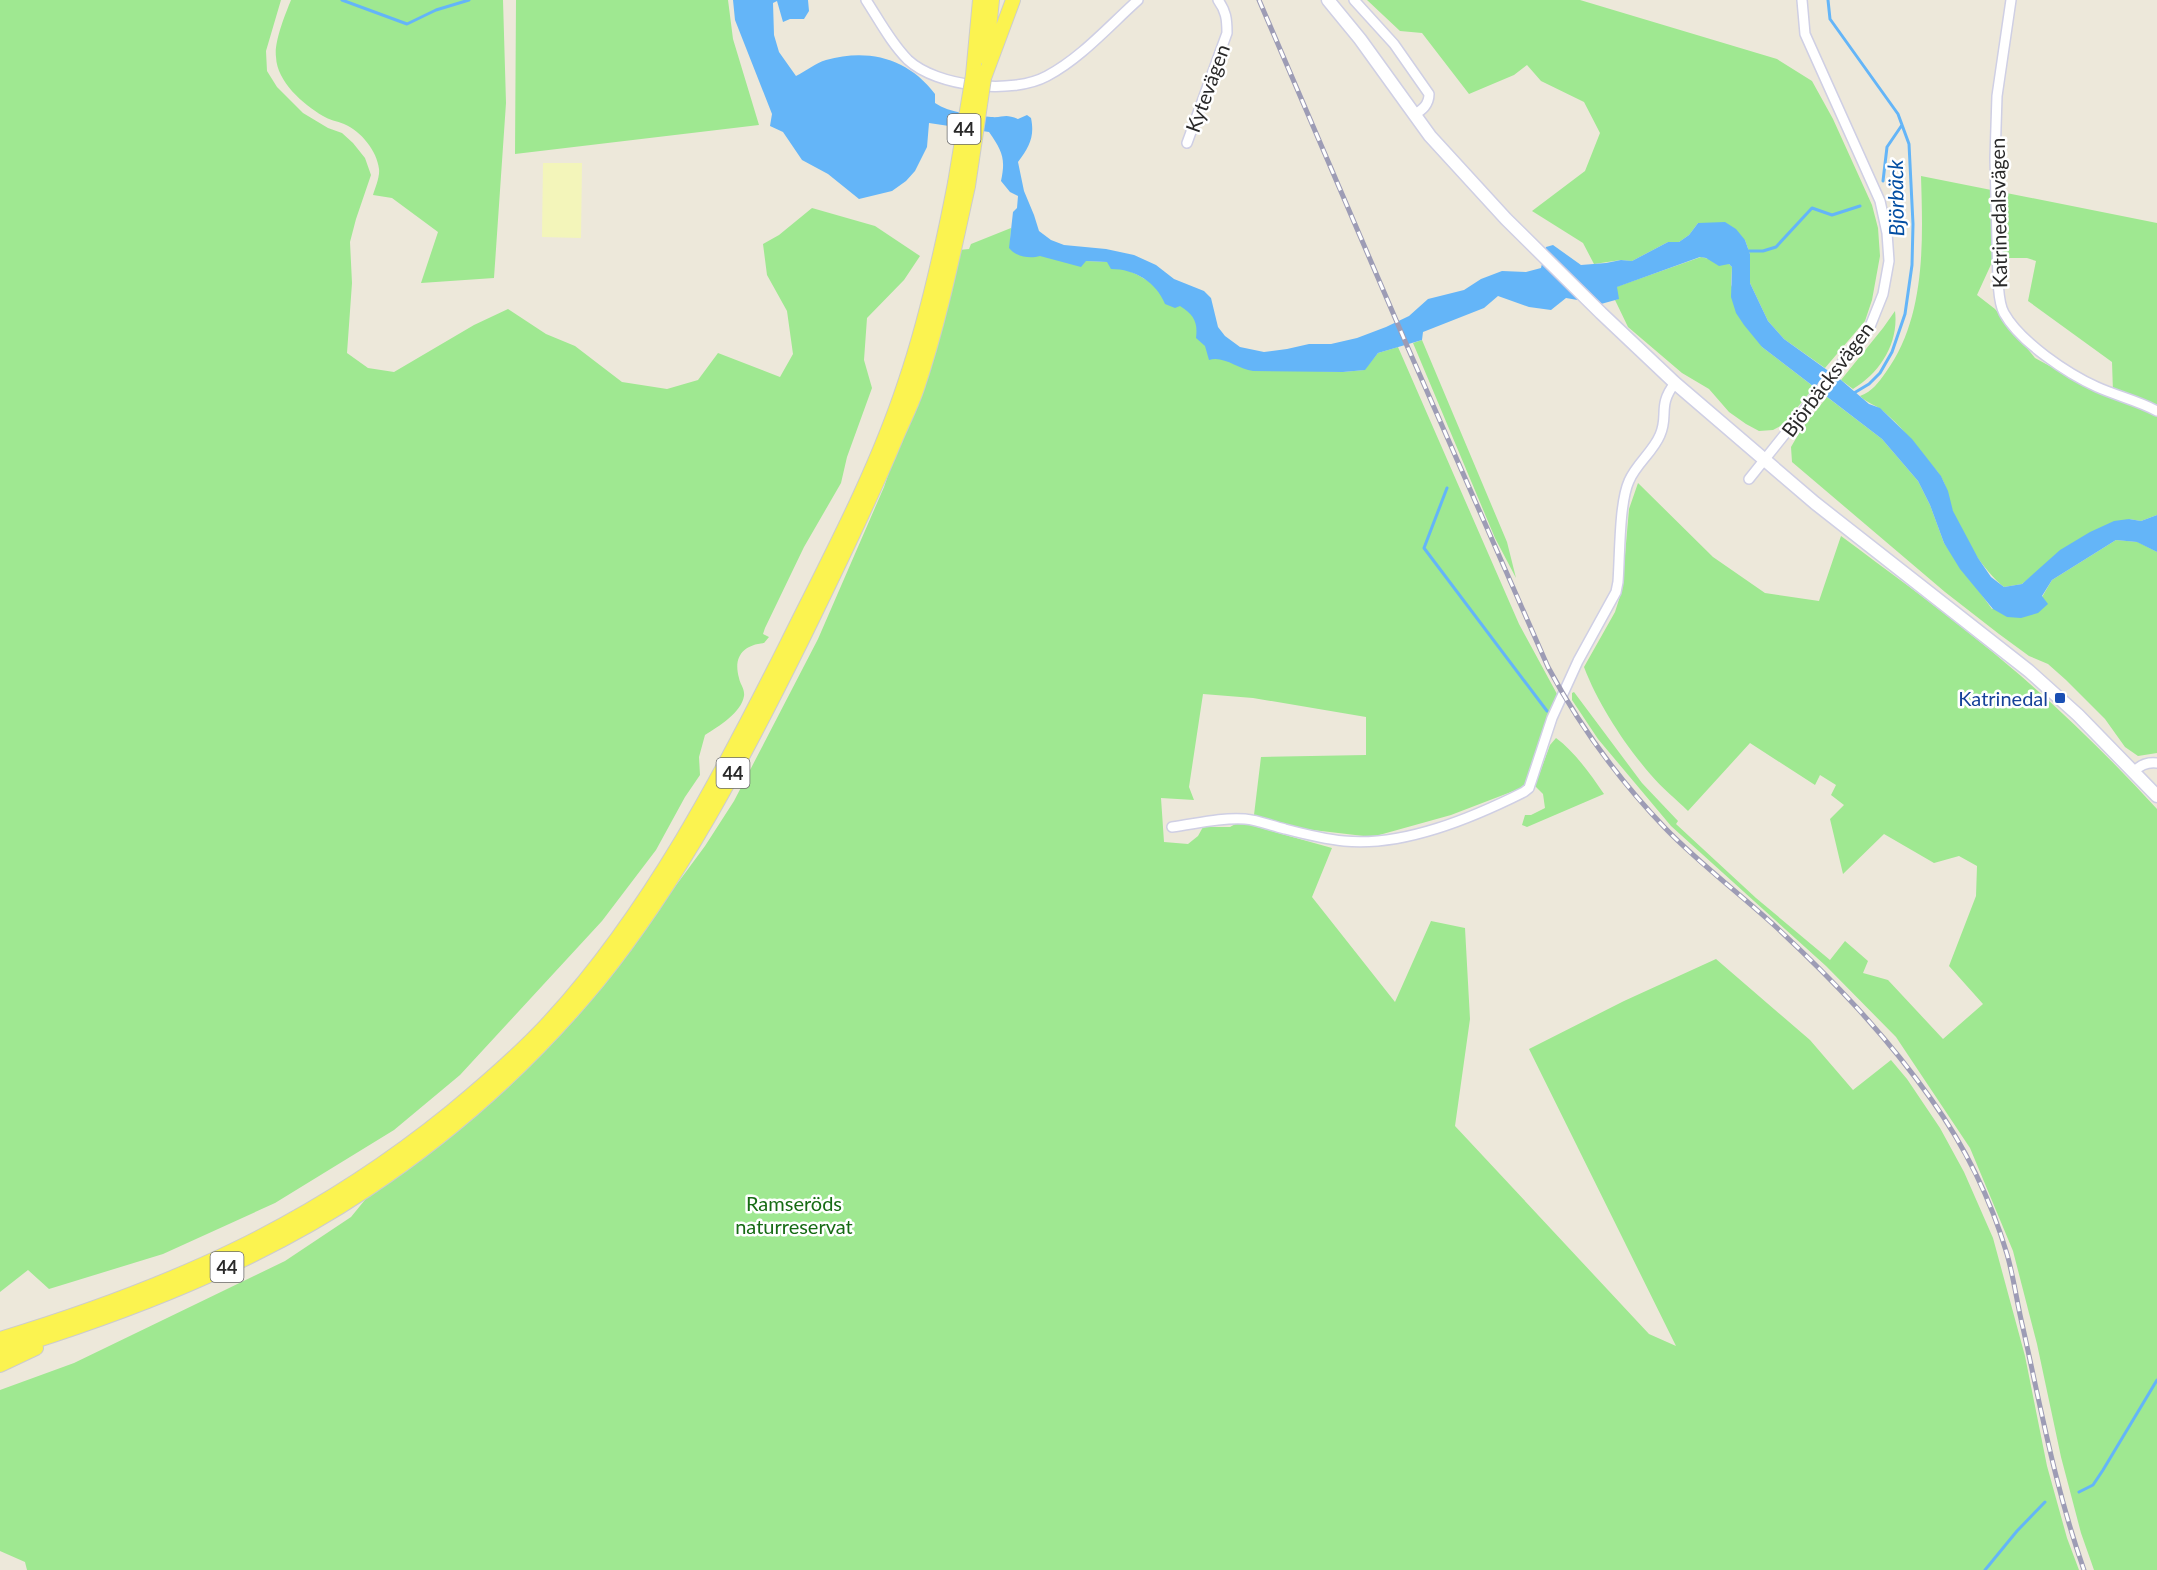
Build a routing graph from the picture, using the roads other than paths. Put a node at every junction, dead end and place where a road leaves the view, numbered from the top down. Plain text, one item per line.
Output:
1 (866, 0) edge
2 (980, 0) edge
3 (992, 0) edge
4 (1013, 0) edge
5 (1138, 0) edge
6 (1218, 0) edge
7 (1328, 0) edge
8 (1354, 0) edge
9 (1802, 0) edge
10 (2011, 0) edge
11 (978, 76) junction
12 (1414, 116) junction
13 (1187, 143) dead end
14 (962, 184) junction
15 (1675, 383) junction
16 (2157, 411) edge
17 (1765, 460) junction
18 (1749, 479) dead end
19 (2157, 762) edge
20 (2135, 771) junction
21 (2157, 796) edge
22 (1172, 827) dead end
23 (103, 1318) junction
24 (0, 1339) edge
25 (0, 1352) edge
26 (0, 1365) edge

1 - 5 street
2 - 11 main road, 44
3 - 11 main road, 44
4 - 11 main road
6 - 13 street, Kytevägen
7 - 12 street
8 - 12 street
9 - 17 street, Björbäcksvägen
10 - 16 street, Katrinedalsvägen
11 - 14 main road, 44, bridge
12 - 15 street
14 - 23 main road, 44
14 - 24 main road, 44
15 - 17 street
15 - 22 street
17 - 18 street, Björbäcksvägen
17 - 20 street
19 - 20 street
20 - 21 street
23 - 25 main road, 44
23 - 26 main road, 44

